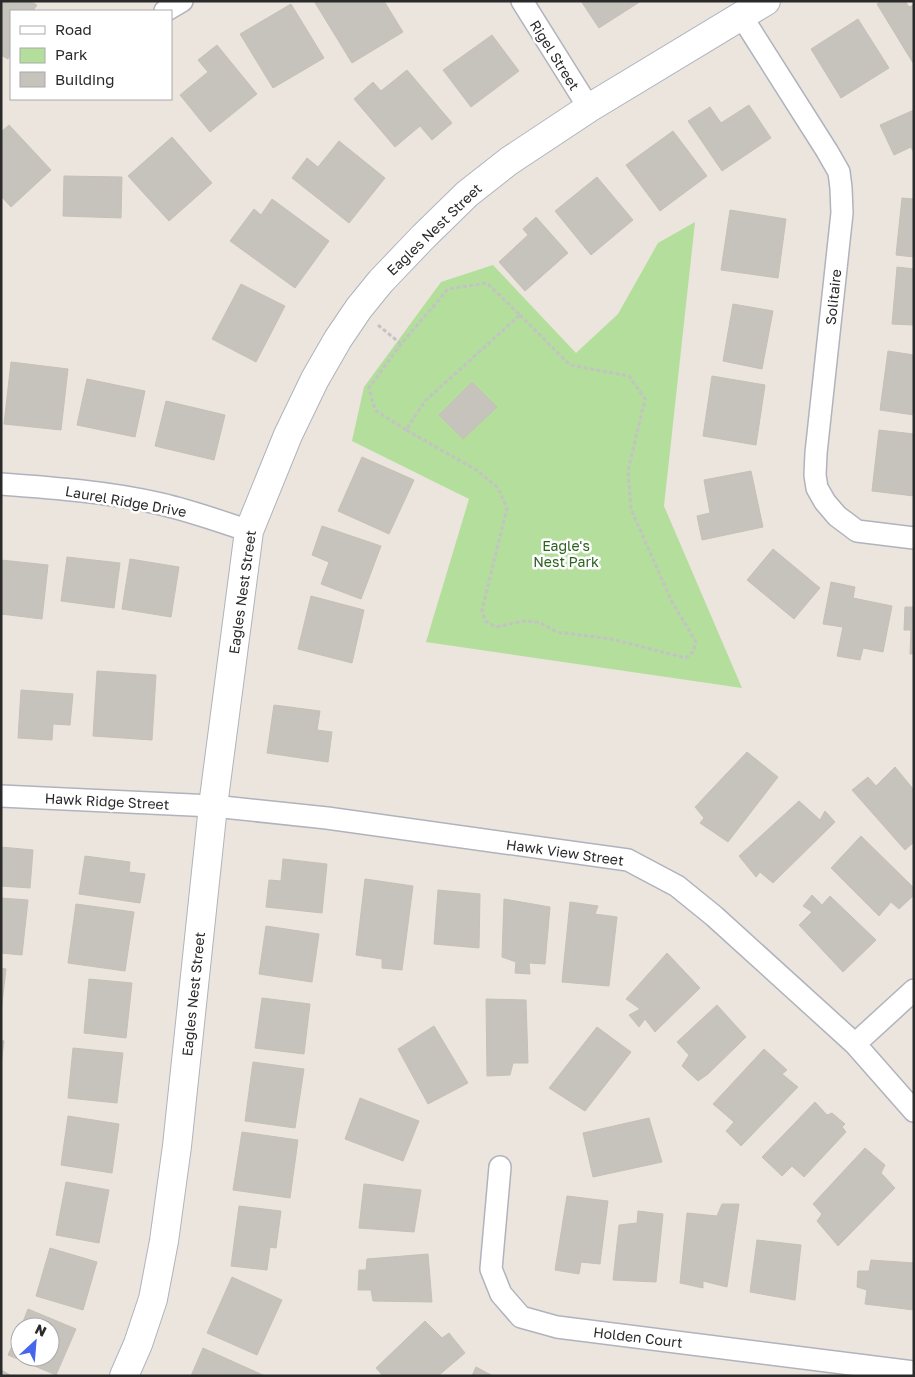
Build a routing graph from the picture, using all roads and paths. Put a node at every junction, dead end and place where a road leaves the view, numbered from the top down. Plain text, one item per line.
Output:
1 (182, 1) edge
2 (522, 1) edge
3 (766, 1) edge
4 (167, 10) edge
5 (742, 16) junction
6 (589, 108) junction
7 (520, 315) junction
8 (406, 430) junction
9 (1, 484) edge
10 (249, 531) junction
11 (914, 538) edge
12 (1, 796) edge
13 (213, 806) junction
14 (914, 990) edge
15 (855, 1044) junction
16 (914, 1111) edge
17 (500, 1167) dead end
18 (914, 1372) edge
19 (124, 1376) edge

1 - 4 street
2 - 6 street, Rigel Street
3 - 5 street, Eagles Nest Street
5 - 6 street, Eagles Nest Street
5 - 11 street, Solitaire
6 - 10 street, Eagles Nest Street
7 - 8 path
7 - 8 path
7 - 8 path
9 - 10 street, Laurel Ridge Drive
10 - 13 street, Eagles Nest Street
12 - 13 street, Hawk Ridge Street
13 - 15 street, Hawk View Street
13 - 19 street, Eagles Nest Street
14 - 15 street
15 - 16 street, Hawk View Street
17 - 18 street, Holden Court

